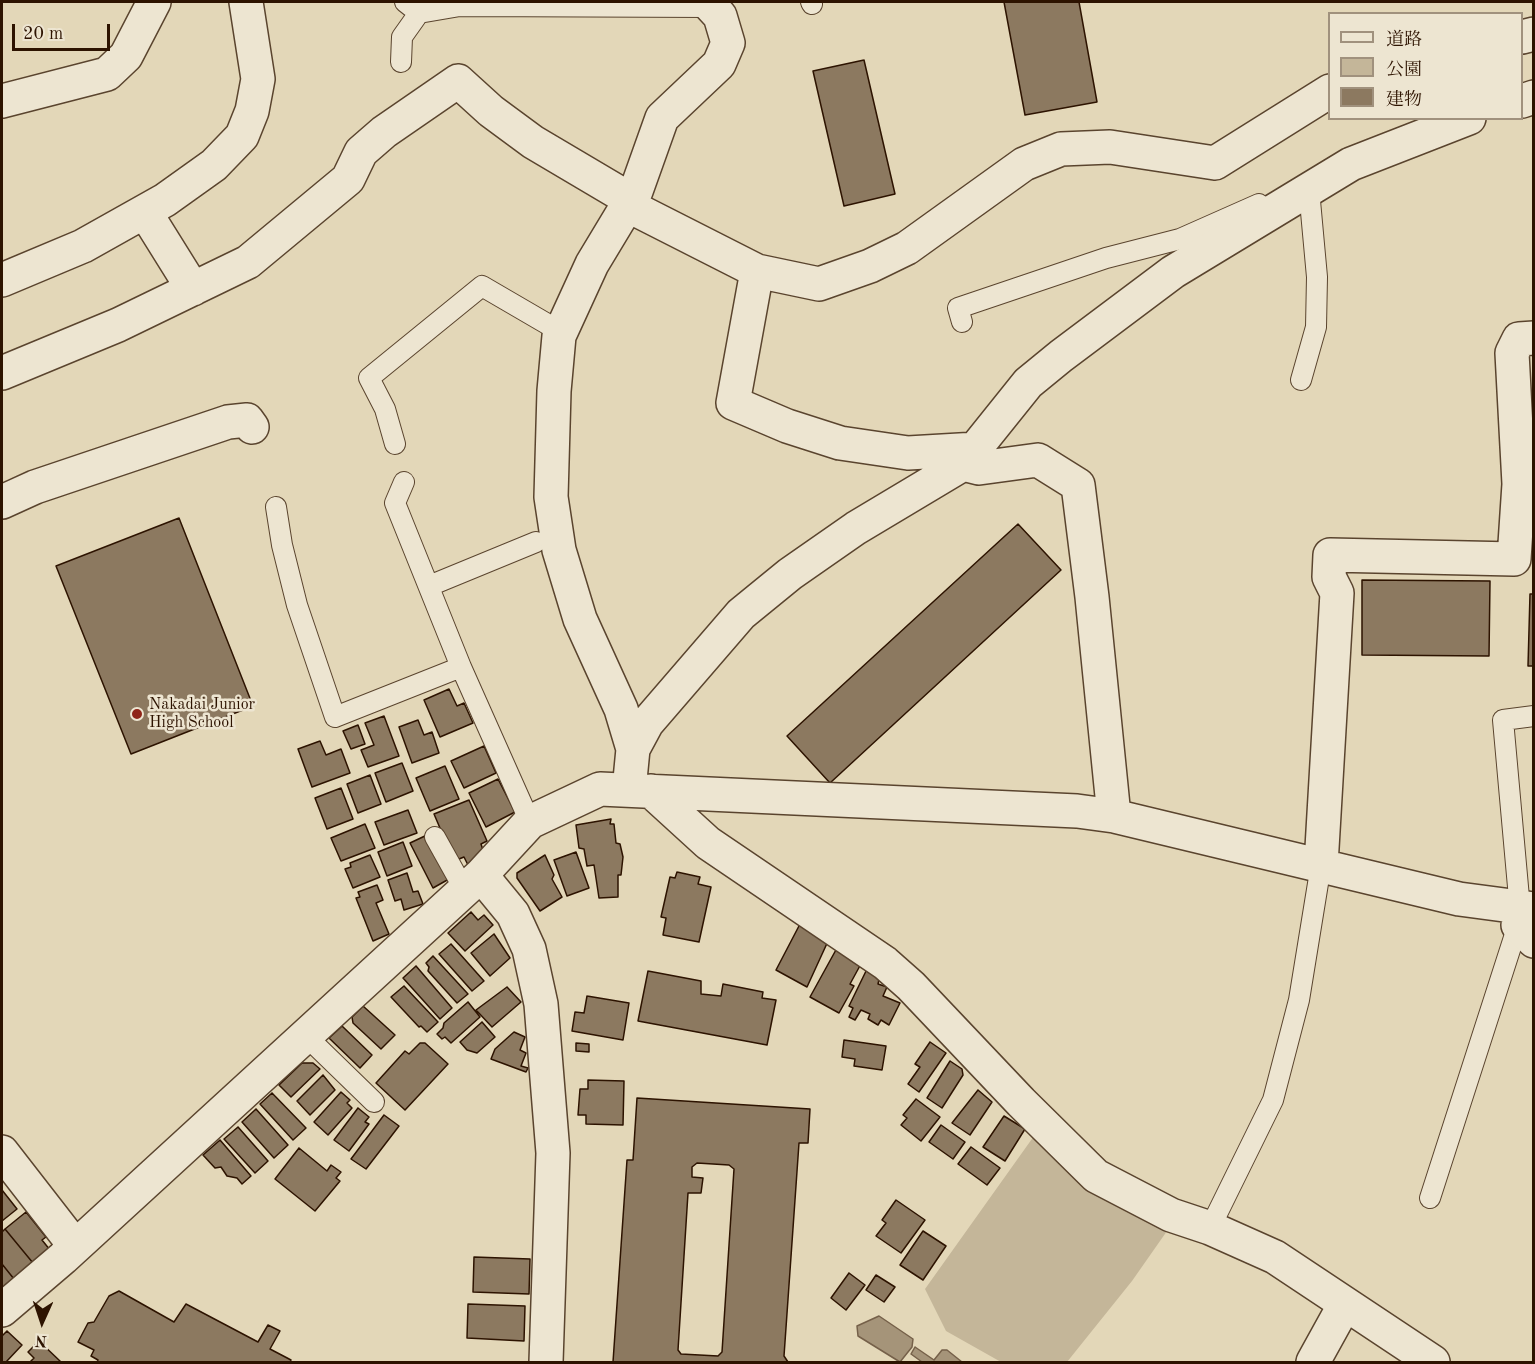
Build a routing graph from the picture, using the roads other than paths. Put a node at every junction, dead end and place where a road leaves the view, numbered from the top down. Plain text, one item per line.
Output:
1 (154, 2) edge
2 (246, 2) edge
3 (710, 4) edge
4 (412, 7) edge
5 (401, 62) dead end
6 (1328, 92) edge
7 (2, 101) edge
8 (1455, 121) edge
9 (1296, 198) junction
10 (629, 202) junction
11 (145, 212) junction
12 (757, 271) junction
13 (2, 280) edge
14 (193, 290) junction
15 (962, 322) dead end
16 (561, 332) junction
17 (1533, 338) edge
18 (2, 373) edge
19 (1301, 380) dead end
20 (252, 427) dead end
21 (396, 444) dead end
22 (970, 457) junction
23 (404, 482) dead end
24 (2, 502) edge
25 (276, 507) dead end
26 (547, 539) junction
27 (429, 586) junction
28 (461, 667) junction
29 (1533, 716) edge
30 (633, 748) junction
31 (640, 790) junction
32 (1114, 816) junction
33 (530, 822) junction
34 (435, 837) dead end
35 (1321, 865) junction
36 (473, 882) junction
37 (1526, 921) edge
38 (304, 1034) junction
39 (374, 1102) dead end
40 (2, 1152) edge
41 (1430, 1198) dead end
42 (1210, 1228) junction
43 (75, 1246) junction
44 (1345, 1304) junction
45 (2, 1310) edge
46 (546, 1362) edge
47 (1313, 1362) edge
48 (1433, 1362) edge

1 - 7 street
2 - 11 street
3 - 4 lane
3 - 10 street
4 - 5 lane
6 - 12 street
8 - 9 street
9 - 15 lane
9 - 19 lane
9 - 22 street
10 - 12 street
10 - 14 street
10 - 16 street
11 - 13 street
11 - 14 street
12 - 22 street
14 - 18 street
16 - 21 lane
16 - 26 street
17 - 35 street
20 - 24 street
22 - 30 street
22 - 32 street
23 - 27 lane
25 - 28 lane
26 - 27 lane
26 - 30 street
27 - 28 lane
28 - 33 lane
29 - 37 lane
30 - 31 street
31 - 32 street
31 - 33 street
31 - 42 street
32 - 35 street
33 - 36 street
34 - 36 lane
35 - 37 street
35 - 42 lane
36 - 38 street
36 - 46 street
37 - 41 lane
38 - 39 lane
38 - 43 street
40 - 43 street
42 - 44 street
43 - 45 street
44 - 47 street
44 - 48 street

